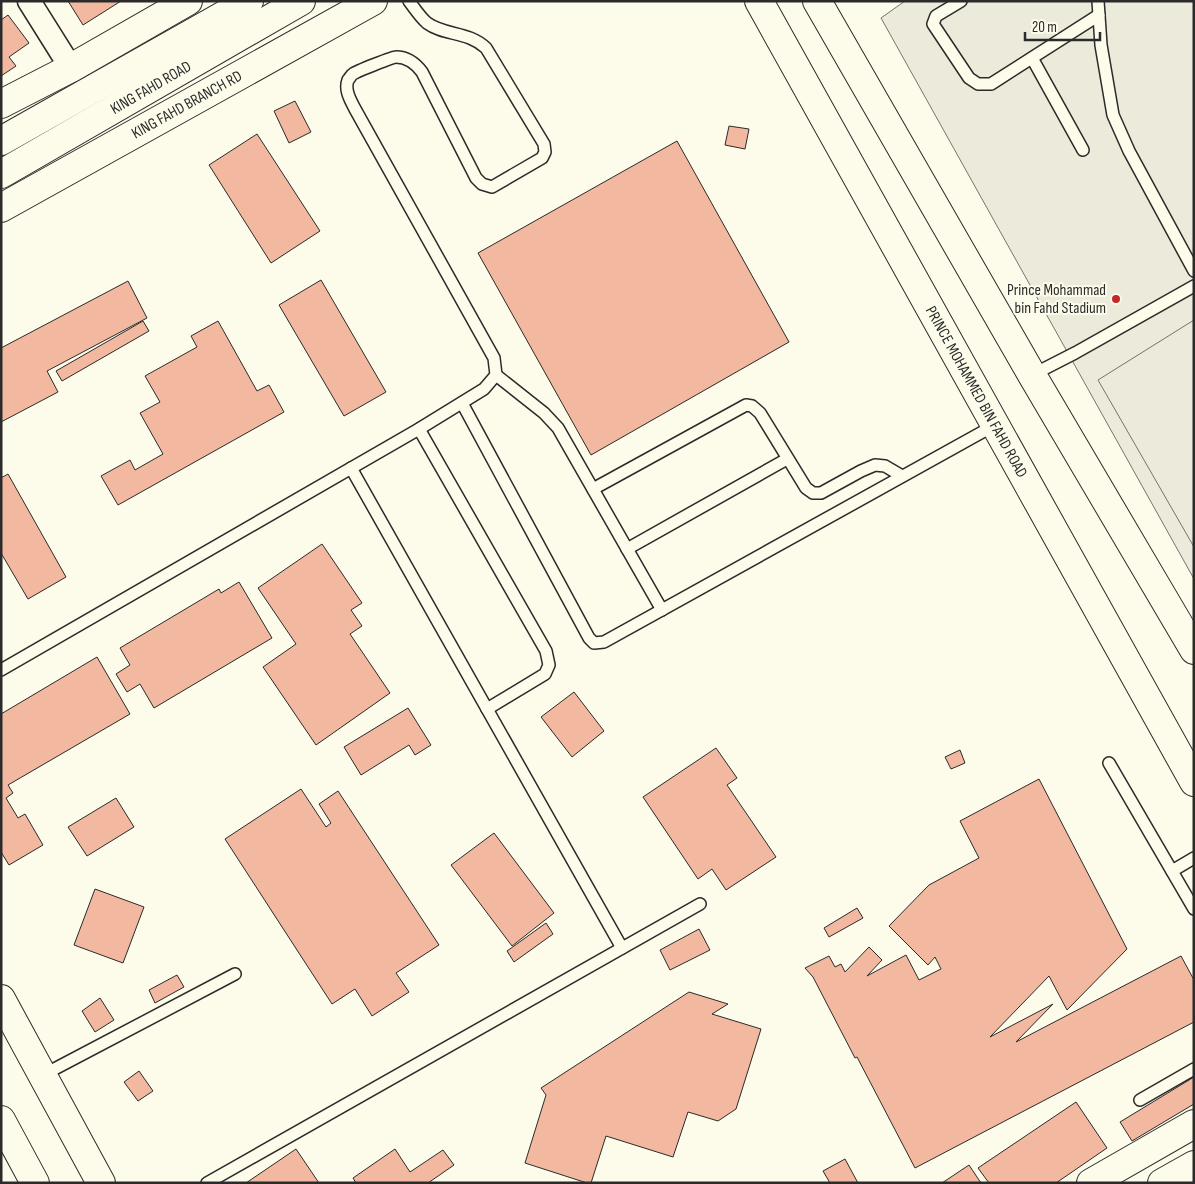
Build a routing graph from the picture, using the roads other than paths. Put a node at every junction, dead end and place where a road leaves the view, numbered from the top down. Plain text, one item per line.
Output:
1 (29, 1) edge
2 (188, 1) edge
3 (249, 1) edge
4 (301, 1) edge
5 (373, 1) edge
6 (410, 1) edge
7 (759, 1) edge
8 (817, 1) edge
9 (961, 1) edge
10 (1098, 1) edge
11 (944, 5) edge
12 (1099, 15) junction
13 (1032, 58) junction
14 (71, 68) junction
15 (1, 104) edge
16 (1, 141) edge
17 (1083, 150) dead end
18 (1, 174) edge
19 (1, 208) edge
20 (1194, 271) edge
21 (1194, 286) edge
22 (1032, 374) junction
23 (496, 375) junction
24 (462, 402) junction
25 (995, 424) junction
26 (419, 430) junction
27 (788, 459) junction
28 (351, 468) junction
29 (902, 476) junction
30 (593, 489) junction
31 (627, 549) junction
32 (662, 610) junction
33 (1194, 650) edge
34 (1, 670) edge
35 (487, 709) junction
36 (1109, 762) dead end
37 (1194, 782) edge
38 (1194, 858) edge
39 (1172, 871) junction
40 (700, 904) dead end
41 (1194, 909) edge
42 (622, 948) junction
43 (235, 974) dead end
44 (1, 999) edge
45 (1194, 1069) edge
46 (43, 1075) junction
47 (1140, 1100) dead end
48 (1, 1120) edge
49 (1194, 1124) edge
50 (1194, 1165) edge
51 (35, 1183) edge
52 (102, 1183) edge
53 (206, 1183) edge
54 (1091, 1183) edge
55 (1162, 1183) edge

1 - 14 street
2 - 14 main road
3 - 16 main road, KING FAHD ROAD
4 - 18 main road, KING FAHD ROAD
5 - 19 main road, KING FAHD BRANCH RD
6 - 23 lane
7 - 25 main road, PRINCE MOHAMMED BIN FAHD ROAD
8 - 22 main road
9 - 11 lane
10 - 12 lane
11 - 13 lane
12 - 13 lane
12 - 20 lane
13 - 17 lane
14 - 15 main road
21 - 22 lane
22 - 33 main road
23 - 24 lane
23 - 30 lane
24 - 26 lane
24 - 32 lane
25 - 29 lane
25 - 37 main road, PRINCE MOHAMMED BIN FAHD ROAD
26 - 28 lane
26 - 35 lane
27 - 29 lane
27 - 30 lane
27 - 31 lane
28 - 34 lane
28 - 35 lane
29 - 32 lane
30 - 31 lane
31 - 32 lane
35 - 42 lane
36 - 39 lane
38 - 39 lane
39 - 41 lane
40 - 42 lane
42 - 53 lane
43 - 46 lane
44 - 46 main road
45 - 47 lane
46 - 52 main road
48 - 51 main road
49 - 54 main road
50 - 55 main road

